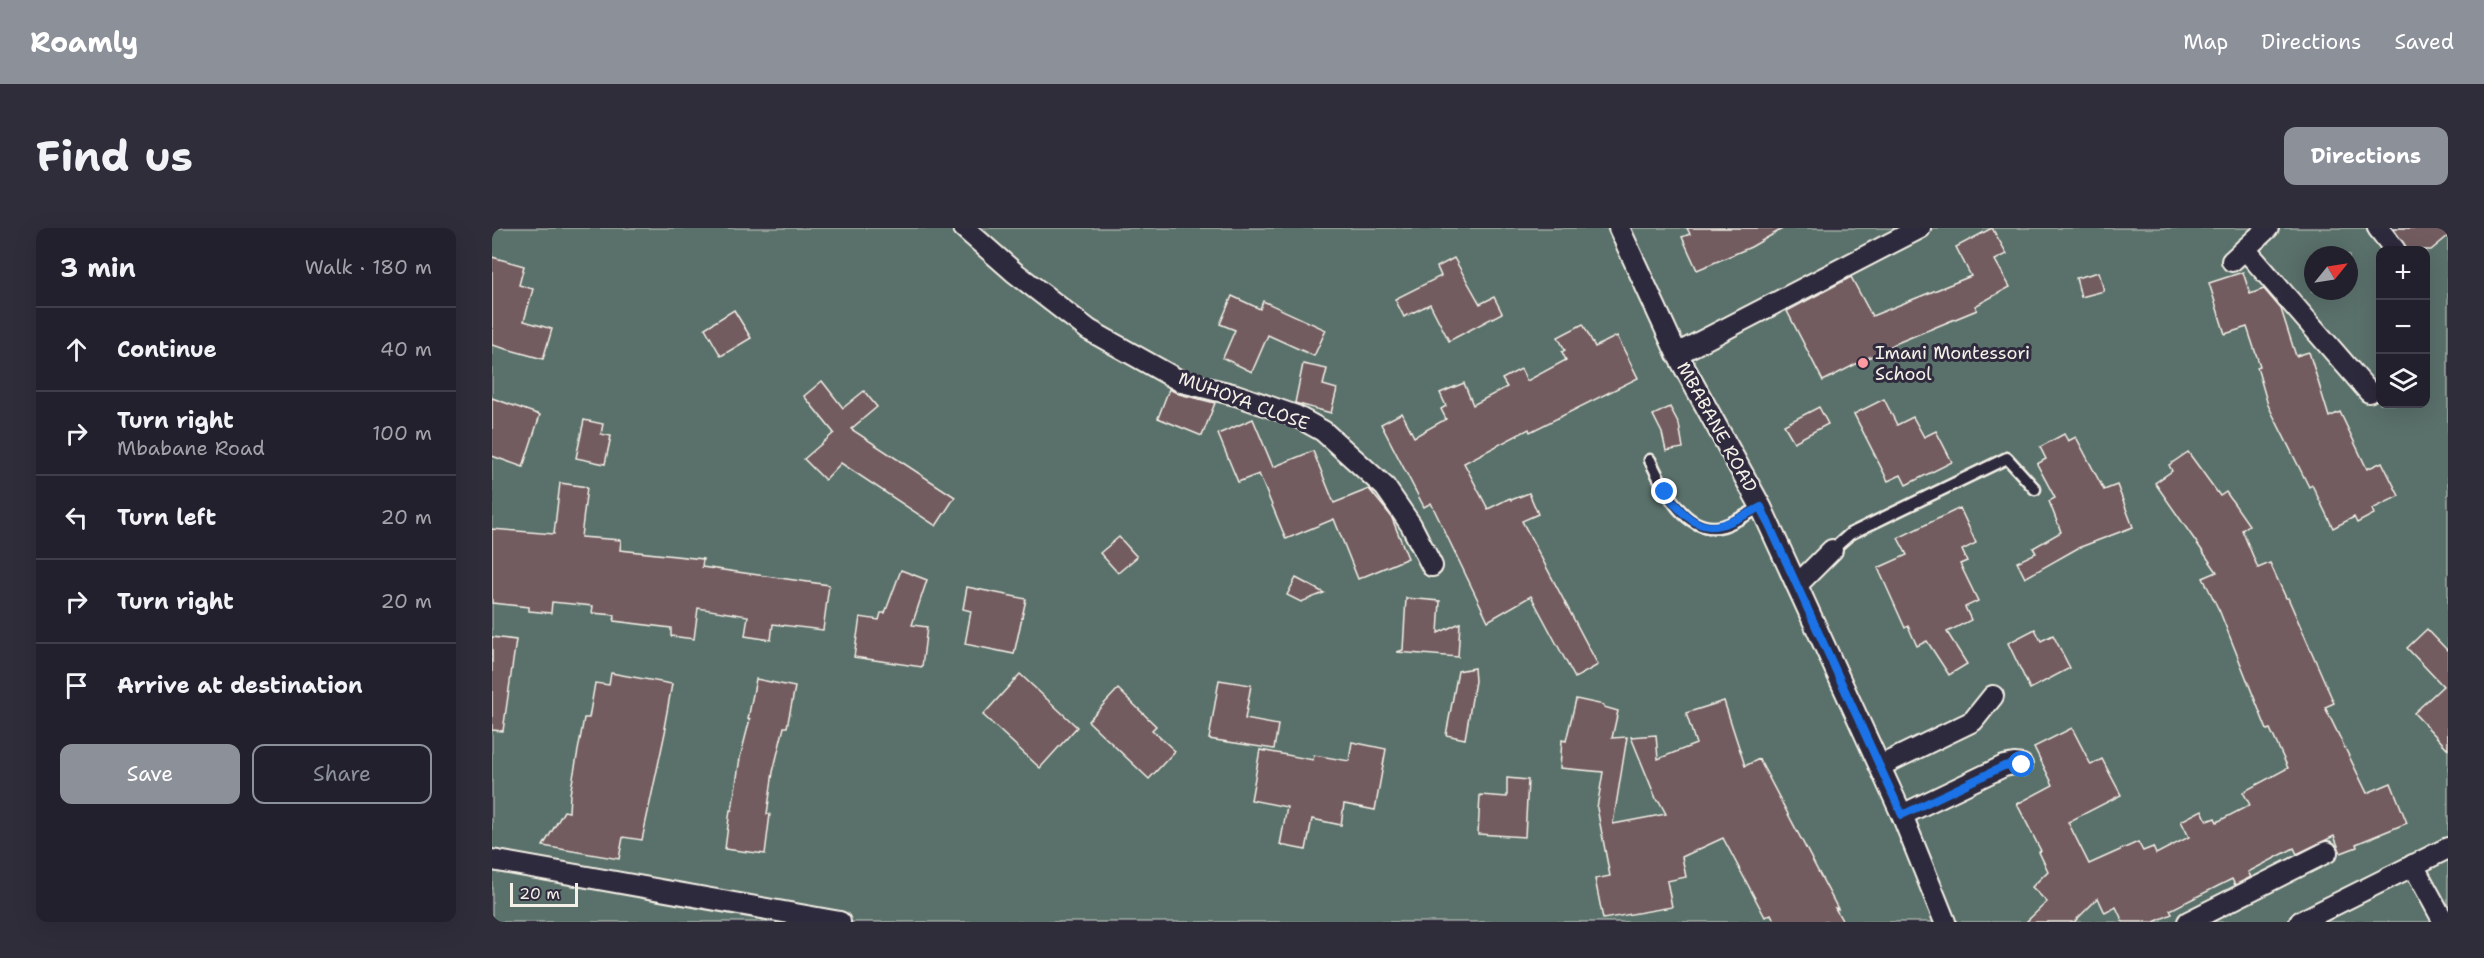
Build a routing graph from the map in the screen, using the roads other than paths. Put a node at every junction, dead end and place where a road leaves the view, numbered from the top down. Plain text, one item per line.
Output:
1 (964, 228) edge
2 (1619, 228) edge
3 (1920, 228) edge
4 (2268, 228) edge
5 (2378, 228) edge
6 (2392, 246) edge
7 (1677, 354) junction
8 (2369, 392) dead end
9 (1650, 460) dead end
10 (2034, 489) dead end
11 (1761, 507) junction
12 (1832, 550) joint
13 (1432, 566) dead end
14 (1797, 585) junction
15 (1993, 696) dead end
16 (2022, 765) dead end
17 (1880, 766) junction
18 (1902, 815) junction
19 (2448, 848) edge
20 (2327, 852) dead end
21 (492, 860) edge
22 (2413, 865) junction
23 (2197, 920) edge
24 (840, 922) edge
25 (1945, 922) edge
26 (2300, 922) edge
27 (2444, 922) edge

1 - 13 street, MUHOYA CLOSE
2 - 7 street, MBABANE ROAD
3 - 7 street
4 - 8 street
5 - 6 street
7 - 11 street, MBABANE ROAD
9 - 11 lane
10 - 12 lane
11 - 14 street, MBABANE ROAD
12 - 14 street
14 - 17 street, MBABANE ROAD
15 - 17 street
16 - 18 street
17 - 18 street, MBABANE ROAD
18 - 25 street, MBABANE ROAD
19 - 22 street
20 - 23 street
21 - 24 street
22 - 26 street
22 - 27 street

